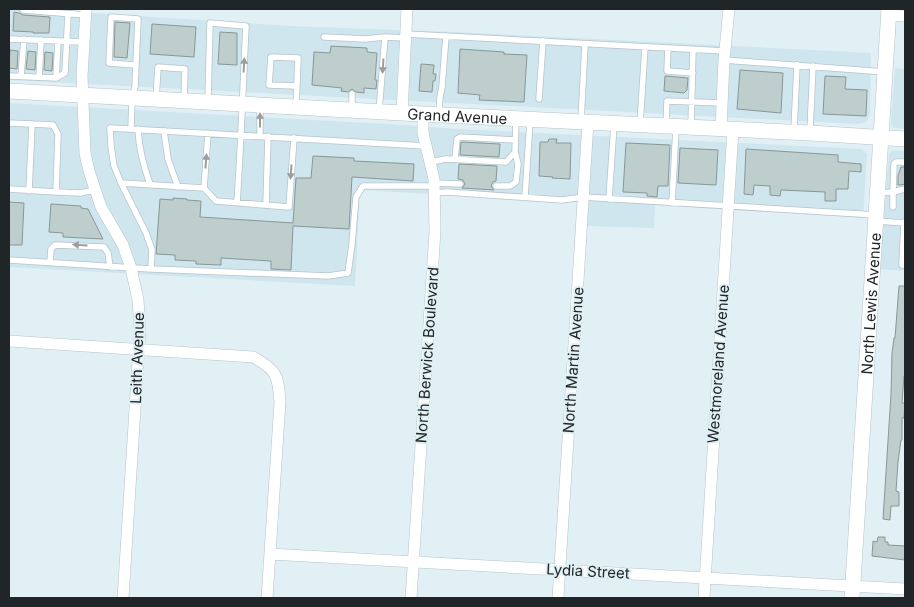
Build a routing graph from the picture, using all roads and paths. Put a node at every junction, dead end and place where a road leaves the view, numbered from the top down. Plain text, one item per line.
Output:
1 (407, 9) edge
2 (729, 9) edge
3 (23, 10) dead end
4 (86, 12) edge
5 (889, 12) edge
6 (68, 14) junction
7 (905, 16) edge
8 (405, 36) junction
9 (446, 36) junction
10 (324, 37) dead end
11 (385, 37) junction
12 (9, 39) edge
13 (24, 39) junction
14 (41, 40) junction
15 (58, 40) junction
16 (67, 41) junction
17 (543, 41) junction
18 (84, 42) junction
19 (585, 44) junction
20 (645, 47) junction
21 (668, 48) junction
22 (694, 50) junction
23 (725, 56) junction
24 (136, 65) junction
25 (797, 65) junction
26 (813, 66) junction
27 (693, 72) junction
28 (885, 72) junction
29 (9, 76) edge
30 (21, 76) junction
31 (39, 77) junction
32 (56, 78) junction
33 (296, 86) junction
34 (9, 91) edge
35 (352, 94) dead end
36 (83, 95) junction
37 (132, 98) junction
38 (156, 99) junction
39 (539, 99) dead end
40 (184, 100) junction
41 (208, 102) junction
42 (693, 102) junction
43 (722, 103) junction
44 (242, 104) junction
45 (260, 105) junction
46 (296, 107) junction
47 (352, 110) junction
48 (380, 111) junction
49 (402, 113) junction
50 (423, 114) junction
51 (439, 114) junction
52 (523, 118) junction
53 (584, 122) junction
54 (9, 123) edge
55 (614, 123) junction
56 (32, 124) junction
57 (640, 124) junction
58 (671, 126) junction
59 (691, 127) junction
60 (134, 129) junction
61 (727, 129) junction
62 (164, 130) junction
63 (794, 132) junction
64 (208, 133) junction
65 (810, 133) junction
66 (242, 135) junction
67 (260, 136) junction
68 (268, 136) junction
69 (294, 138) junction
70 (880, 138) junction
71 (905, 139) edge
72 (515, 140) junction
73 (426, 146) junction
74 (515, 152) junction
75 (455, 159) junction
76 (431, 162) junction
77 (905, 162) edge
78 (121, 183) junction
79 (150, 184) junction
80 (460, 184) dead end
81 (496, 186) dead end
82 (178, 187) junction
83 (434, 187) junction
84 (204, 188) junction
85 (905, 189) edge
86 (9, 190) edge
87 (95, 190) junction
88 (29, 191) junction
89 (56, 192) junction
90 (893, 192) junction
91 (877, 194) junction
92 (583, 197) junction
93 (526, 198) junction
94 (609, 199) junction
95 (237, 203) junction
96 (672, 203) junction
97 (266, 205) junction
98 (728, 206) junction
99 (893, 207) dead end
100 (876, 218) junction
101 (904, 223) edge
102 (9, 260) edge
103 (50, 264) junction
104 (905, 265) edge
105 (110, 267) junction
106 (131, 268) junction
107 (150, 269) junction
108 (9, 341) edge
109 (139, 350) junction
110 (270, 554) junction
111 (414, 562) junction
112 (559, 570) junction
113 (705, 578) junction
114 (905, 589) edge
115 (852, 592) edge
116 (123, 598) edge
117 (267, 598) edge
118 (411, 598) edge
119 (558, 598) edge
120 (704, 598) edge

1 - 8 street
2 - 23 street, Westmoreland Avenue
3 - 6 lane
4 - 6 lane
4 - 18 street, Leith Avenue
5 - 7 street
5 - 28 main road, North Lewis Avenue
6 - 16 lane
8 - 9 lane
8 - 11 lane
8 - 49 street
9 - 17 lane
9 - 51 lane
10 - 11 lane
11 -> 48 lane
12 - 13 lane
13 - 14 lane
13 - 30 lane
14 - 15 lane
14 - 31 lane
15 - 16 lane
15 - 32 lane
16 - 18 lane
16 - 32 lane
17 - 19 lane
17 - 39 lane
18 - 36 street, Leith Avenue
19 - 20 lane
19 - 53 lane
20 - 21 lane
20 - 57 lane
21 - 22 lane
21 - 27 lane
22 - 23 lane
22 - 27 lane
23 - 25 lane
23 - 43 street, Westmoreland Avenue
24 - 24 lane
24 - 37 lane
25 - 26 lane
25 - 63 lane
26 - 28 lane
26 - 65 lane
27 - 42 lane
28 - 70 main road, North Lewis Avenue
29 - 30 lane
30 - 31 lane
31 - 32 lane
33 - 33 lane
33 - 46 lane
34 - 36 main road, Grand Avenue
35 - 47 lane
36 - 37 main road, Grand Avenue
36 - 87 street, Leith Avenue
37 - 38 main road, Grand Avenue
37 - 60 lane
38 - 40 main road, Grand Avenue
38 - 40 lane
40 - 41 main road, Grand Avenue
41 - 44 main road, Grand Avenue
44 -> 41 lane
42 - 43 lane
42 - 58 lane
42 - 59 lane
43 - 61 street, Westmoreland Avenue
44 - 45 main road, Grand Avenue
44 - 66 lane
45 - 46 main road, Grand Avenue
67 -> 45 lane
46 - 47 main road, Grand Avenue
47 - 48 main road, Grand Avenue
48 - 49 main road, Grand Avenue
49 - 50 main road, Grand Avenue
50 - 51 main road, Grand Avenue
50 - 73 street, North Berwick Boulevard
51 - 52 main road, Grand Avenue
52 - 53 main road, Grand Avenue
52 - 72 lane
52 - 93 lane
53 - 55 main road, Grand Avenue
53 - 92 street, North Martin Avenue
54 - 56 lane
55 - 57 main road, Grand Avenue
55 - 94 lane
56 - 88 lane
56 - 89 lane
57 - 58 main road, Grand Avenue
58 - 59 main road, Grand Avenue
58 - 96 lane
59 - 61 main road, Grand Avenue
60 - 62 lane
60 - 78 lane
60 - 79 lane
61 - 63 main road, Grand Avenue
61 - 98 street, Westmoreland Avenue
62 - 64 lane
62 - 82 lane
63 - 65 main road, Grand Avenue
64 - 66 lane
84 -> 64 lane
65 - 70 main road, Grand Avenue
66 - 67 lane
66 - 95 lane
67 - 68 lane
68 - 69 lane
68 - 97 lane
69 - 73 lane
69 -> 97 lane
70 - 71 main road, Grand Avenue
70 - 91 main road, North Lewis Avenue
72 - 74 lane
72 - 75 lane
73 - 76 street, North Berwick Boulevard
74 - 75 lane
74 - 81 lane
75 - 76 lane
76 - 83 street, North Berwick Boulevard
77 - 90 lane
78 - 79 lane
78 - 107 lane
79 - 82 lane
80 - 83 lane
82 - 84 lane
83 - 93 lane
83 - 107 lane
83 - 111 street, North Berwick Boulevard
84 - 95 lane
85 - 90 lane
86 - 88 lane
87 - 89 lane
87 - 106 street, Leith Avenue
88 - 89 lane
90 - 91 lane
90 - 99 lane
91 - 100 main road, North Lewis Avenue
92 - 93 lane
92 - 94 lane
92 - 112 street, North Martin Avenue
94 - 96 lane
95 - 97 lane
96 - 98 lane
98 - 100 lane
98 - 113 street, Westmoreland Avenue
100 - 101 lane
100 - 115 main road, North Lewis Avenue
101 - 104 lane
102 - 103 lane
103 - 105 lane
105 -> 103 lane
105 - 106 lane
106 - 107 lane
106 - 109 street, Leith Avenue
108 - 109 street
109 - 110 street
109 - 116 street, Leith Avenue
110 - 111 street, Lydia Street
110 - 117 street
111 - 112 street, Lydia Street
111 - 118 street, North Berwick Boulevard
112 - 113 street, Lydia Street
112 - 119 street, North Martin Avenue
113 - 115 street, Lydia Street
113 - 120 street, Westmoreland Avenue
114 - 115 street, Lydia Street

